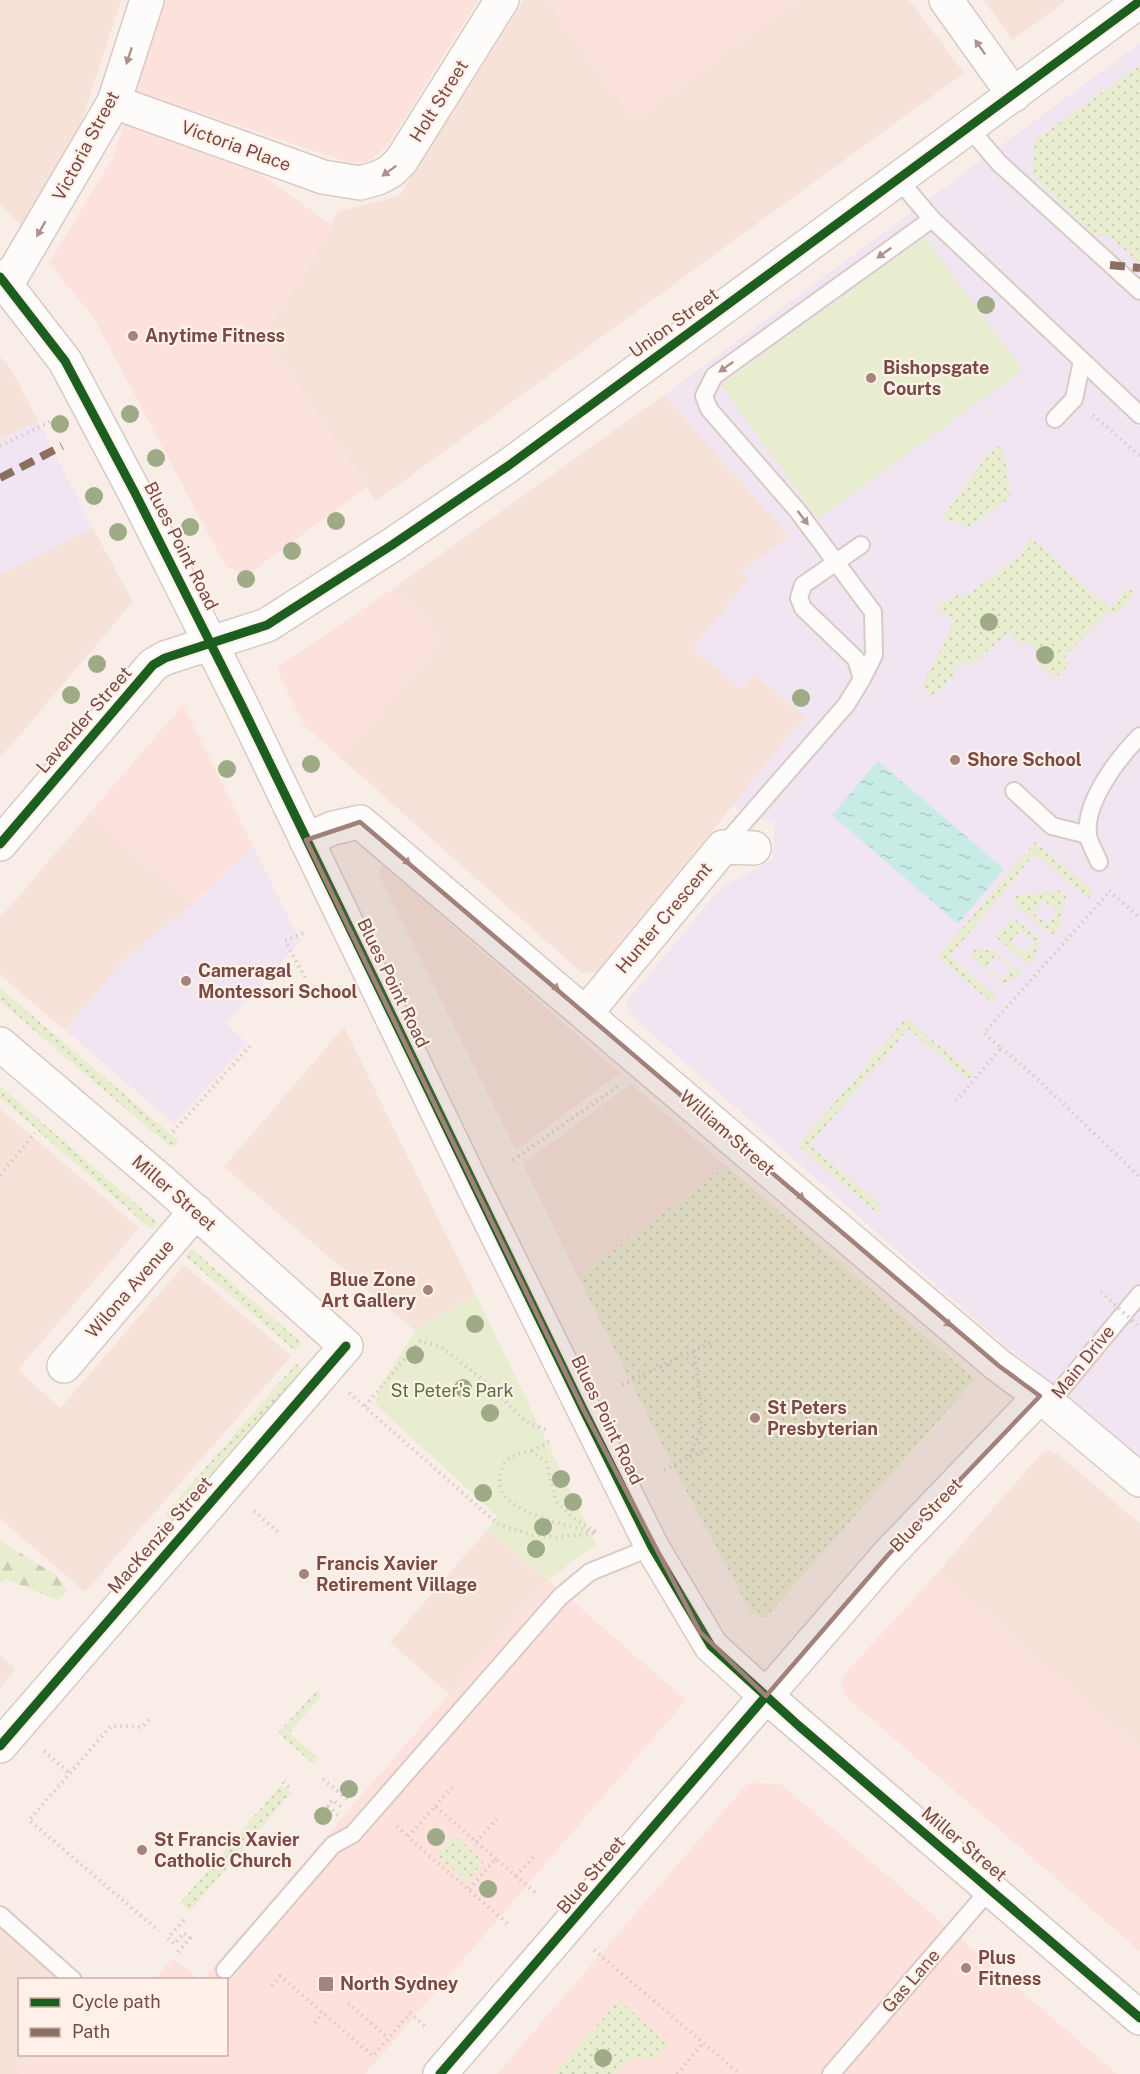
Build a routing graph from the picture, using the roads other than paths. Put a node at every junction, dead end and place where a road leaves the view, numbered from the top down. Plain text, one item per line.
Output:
1 (147, 0) edge
2 (502, 0) edge
3 (946, 0) edge
4 (1140, 1) edge
5 (1014, 95) junction
6 (114, 102) junction
7 (969, 128) junction
8 (898, 179) junction
9 (360, 183) joint
10 (932, 219) junction
11 (3, 281) edge
12 (1140, 291) edge
13 (1082, 361) junction
14 (1140, 415) edge
15 (1054, 419) dead end
16 (861, 545) dead end
17 (836, 562) junction
18 (211, 642) junction
19 (862, 679) junction
20 (1140, 736) edge
21 (1014, 791) dead end
22 (1088, 835) junction
23 (306, 840) junction
24 (0, 844) edge
25 (738, 847) joint
26 (1099, 862) dead end
27 (586, 1012) junction
28 (0, 1044) edge
29 (196, 1211) junction
30 (1140, 1294) edge
31 (346, 1346) joint
32 (64, 1366) dead end
33 (1045, 1400) junction
34 (1140, 1480) edge
35 (652, 1548) junction
36 (766, 1696) junction
37 (0, 1746) edge
38 (991, 1888) junction
39 (0, 1915) edge
40 (225, 1970) dead end
41 (71, 1978) edge
42 (1140, 2018) edge
43 (440, 2074) edge
44 (831, 2074) edge

1 -> 6 street, Victoria Street
2 -> 9 street, Holt Street
5 -> 3 street
4 - 5 street, Union Street
5 - 7 street, Union Street
6 - 9 street, Victoria Place
6 -> 11 street, Victoria Street
7 - 8 street, Union Street
7 - 12 lane
8 - 10 lane
8 - 18 street, Union Street
10 - 13 lane
10 -> 17 lane
11 - 18 street, Blues Point Road
13 - 14 lane
13 - 15 lane
16 - 17 lane
17 - 19 lane
17 - 19 lane
18 - 23 street, Blues Point Road
18 - 24 street, Lavender Street
19 - 25 lane
20 - 22 lane
21 - 22 lane
22 - 26 lane
23 -> 27 street, William Street
23 - 35 street, Blues Point Road
25 - 27 street, Hunter Crescent
27 -> 33 street, William Street
28 - 29 street, Miller Street
29 - 31 street, Miller Street
29 - 32 street, Wilona Avenue
30 - 33 lane, Main Drive
31 - 37 street, MacKenzie Street
33 - 34 street, William Street
33 - 36 street, Blue Street
35 - 36 street, Blues Point Road
35 - 40 lane
36 - 38 street, Miller Street
36 - 43 street, Blue Street
38 - 42 street, Miller Street
38 - 44 lane, Gas Lane
39 - 41 lane

